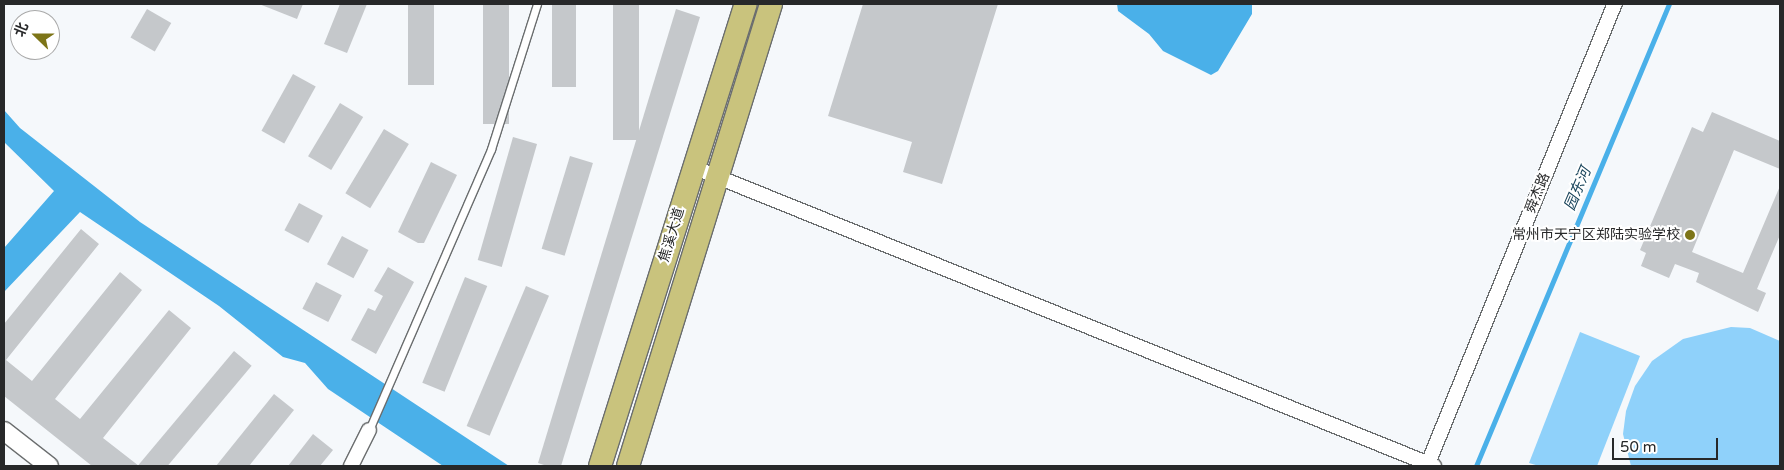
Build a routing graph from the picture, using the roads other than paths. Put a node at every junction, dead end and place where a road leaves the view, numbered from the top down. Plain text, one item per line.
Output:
1 (537, 4) edge
2 (746, 4) edge
3 (771, 4) edge
4 (1614, 4) edge
5 (693, 167) junction
6 (719, 175) junction
7 (369, 430) joint
8 (4, 432) edge
9 (1430, 465) edge
10 (49, 466) edge
11 (351, 466) edge
12 (600, 466) edge
13 (628, 466) edge

1 - 7 lane
2 - 5 main road, 焦溪大道
3 - 6 main road, 焦溪大道
4 - 9 street, 舜杰路
5 - 6 street
5 - 12 main road, 焦溪大道
6 - 9 street
6 - 13 main road, 焦溪大道
7 - 11 street
8 - 10 street

